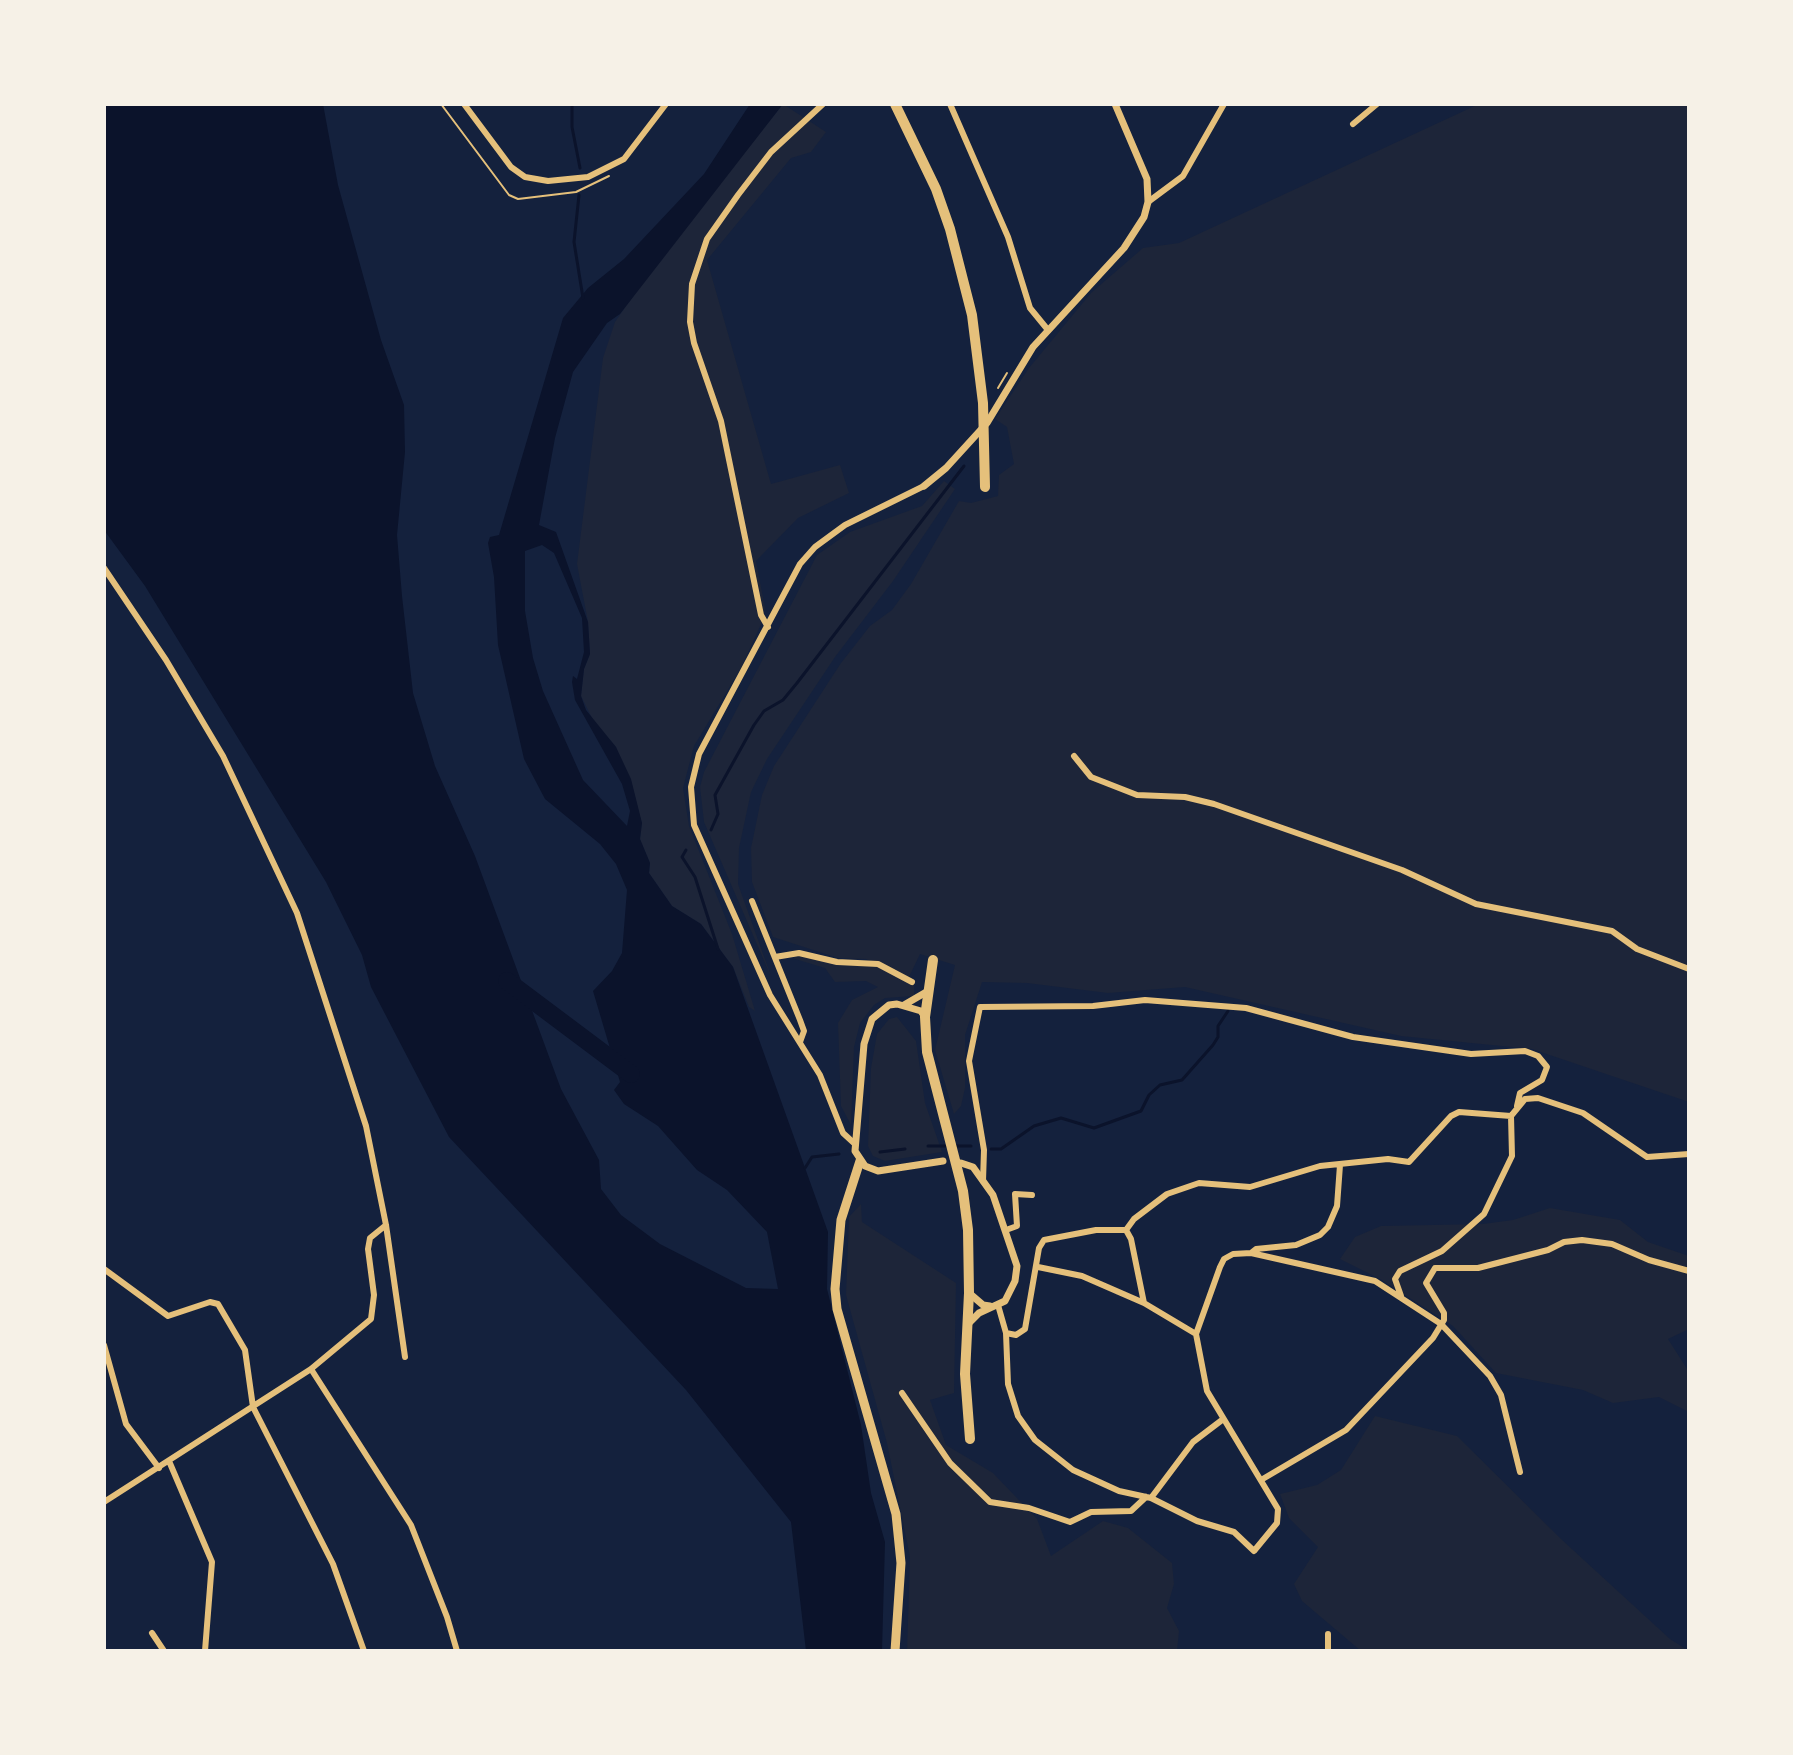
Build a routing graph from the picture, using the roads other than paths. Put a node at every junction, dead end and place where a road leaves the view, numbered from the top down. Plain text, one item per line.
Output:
1 (464, 104) edge
2 (666, 104) edge
3 (823, 104) edge
4 (895, 104) edge
5 (950, 104) edge
6 (1115, 104) edge
7 (1224, 104) edge
8 (1377, 104) edge
9 (1353, 124) dead end
10 (1148, 202) junction
11 (1048, 330) junction
12 (924, 486) joint
13 (985, 487) dead end
14 (104, 568) edge
15 (768, 627) junction
16 (1074, 756) dead end
17 (752, 901) dead end
18 (775, 957) junction
19 (933, 960) dead end
20 (1689, 969) edge
21 (912, 982) dead end
22 (928, 991) junction
23 (904, 1005) junction
24 (925, 1017) junction
25 (800, 1042) junction
26 (1517, 1106) junction
27 (1511, 1116) junction
28 (855, 1144) junction
29 (1689, 1154) edge
30 (860, 1161) junction
31 (943, 1161) dead end
32 (961, 1163) dead end
33 (1340, 1165) junction
34 (983, 1181) junction
35 (1032, 1195) dead end
36 (386, 1225) junction
37 (1006, 1230) junction
38 (1126, 1230) junction
39 (1251, 1253) junction
40 (1038, 1267) junction
41 (104, 1269) edge
42 (1689, 1271) edge
43 (969, 1293) junction
44 (1403, 1299) junction
45 (1144, 1303) junction
46 (998, 1305) junction
47 (968, 1324) junction
48 (1441, 1324) junction
49 (1006, 1333) junction
50 (1196, 1334) junction
51 (104, 1345) edge
52 (405, 1357) dead end
53 (311, 1369) junction
54 (902, 1393) dead end
55 (253, 1407) junction
56 (1222, 1420) junction
57 (970, 1439) dead end
58 (169, 1461) junction
59 (159, 1468) junction
60 (1520, 1472) dead end
61 (1261, 1480) junction
62 (1148, 1498) junction
63 (104, 1502) edge
64 (152, 1633) dead end
65 (1328, 1634) dead end
66 (164, 1651) edge
67 (205, 1651) edge
68 (364, 1651) edge
69 (457, 1651) edge
70 (895, 1651) edge
71 (1328, 1651) edge

1 - 2 street
3 - 15 street
4 - 13 highway
5 - 11 street
6 - 10 street
7 - 10 street
8 - 9 street
10 - 11 street
11 - 12 street
12 - 15 street
14 - 36 street
15 - 25 street
16 - 20 street
17 - 18 street
18 - 21 street
18 - 25 street
19 - 22 highway
22 - 23 street
22 - 24 highway
23 - 24 street
23 - 28 street
24 - 43 highway
25 - 28 street
26 - 27 street
26 - 29 street
26 - 34 street
27 - 33 street
27 - 44 street
28 - 30 street
30 - 31 street
30 - 70 main road
32 - 34 street
33 - 38 street
33 - 39 street
34 - 37 street
35 - 37 street
36 - 52 street
36 - 53 street
37 - 46 street
38 - 40 street
38 - 45 street
39 - 44 street
39 - 50 street
40 - 45 street
40 - 49 street
41 - 55 street
42 - 48 street
43 - 46 street
43 - 47 highway
44 - 48 street
45 - 50 street
46 - 47 street
46 - 49 street
47 - 57 highway
48 - 60 street
48 - 61 street
49 - 62 street
50 - 56 street
51 - 59 street
53 - 55 street
53 - 69 street
54 - 62 street
55 - 58 street
55 - 68 street
56 - 61 street
56 - 62 street
58 - 59 street
58 - 67 street
59 - 63 street
61 - 62 street
64 - 66 street
65 - 71 street

